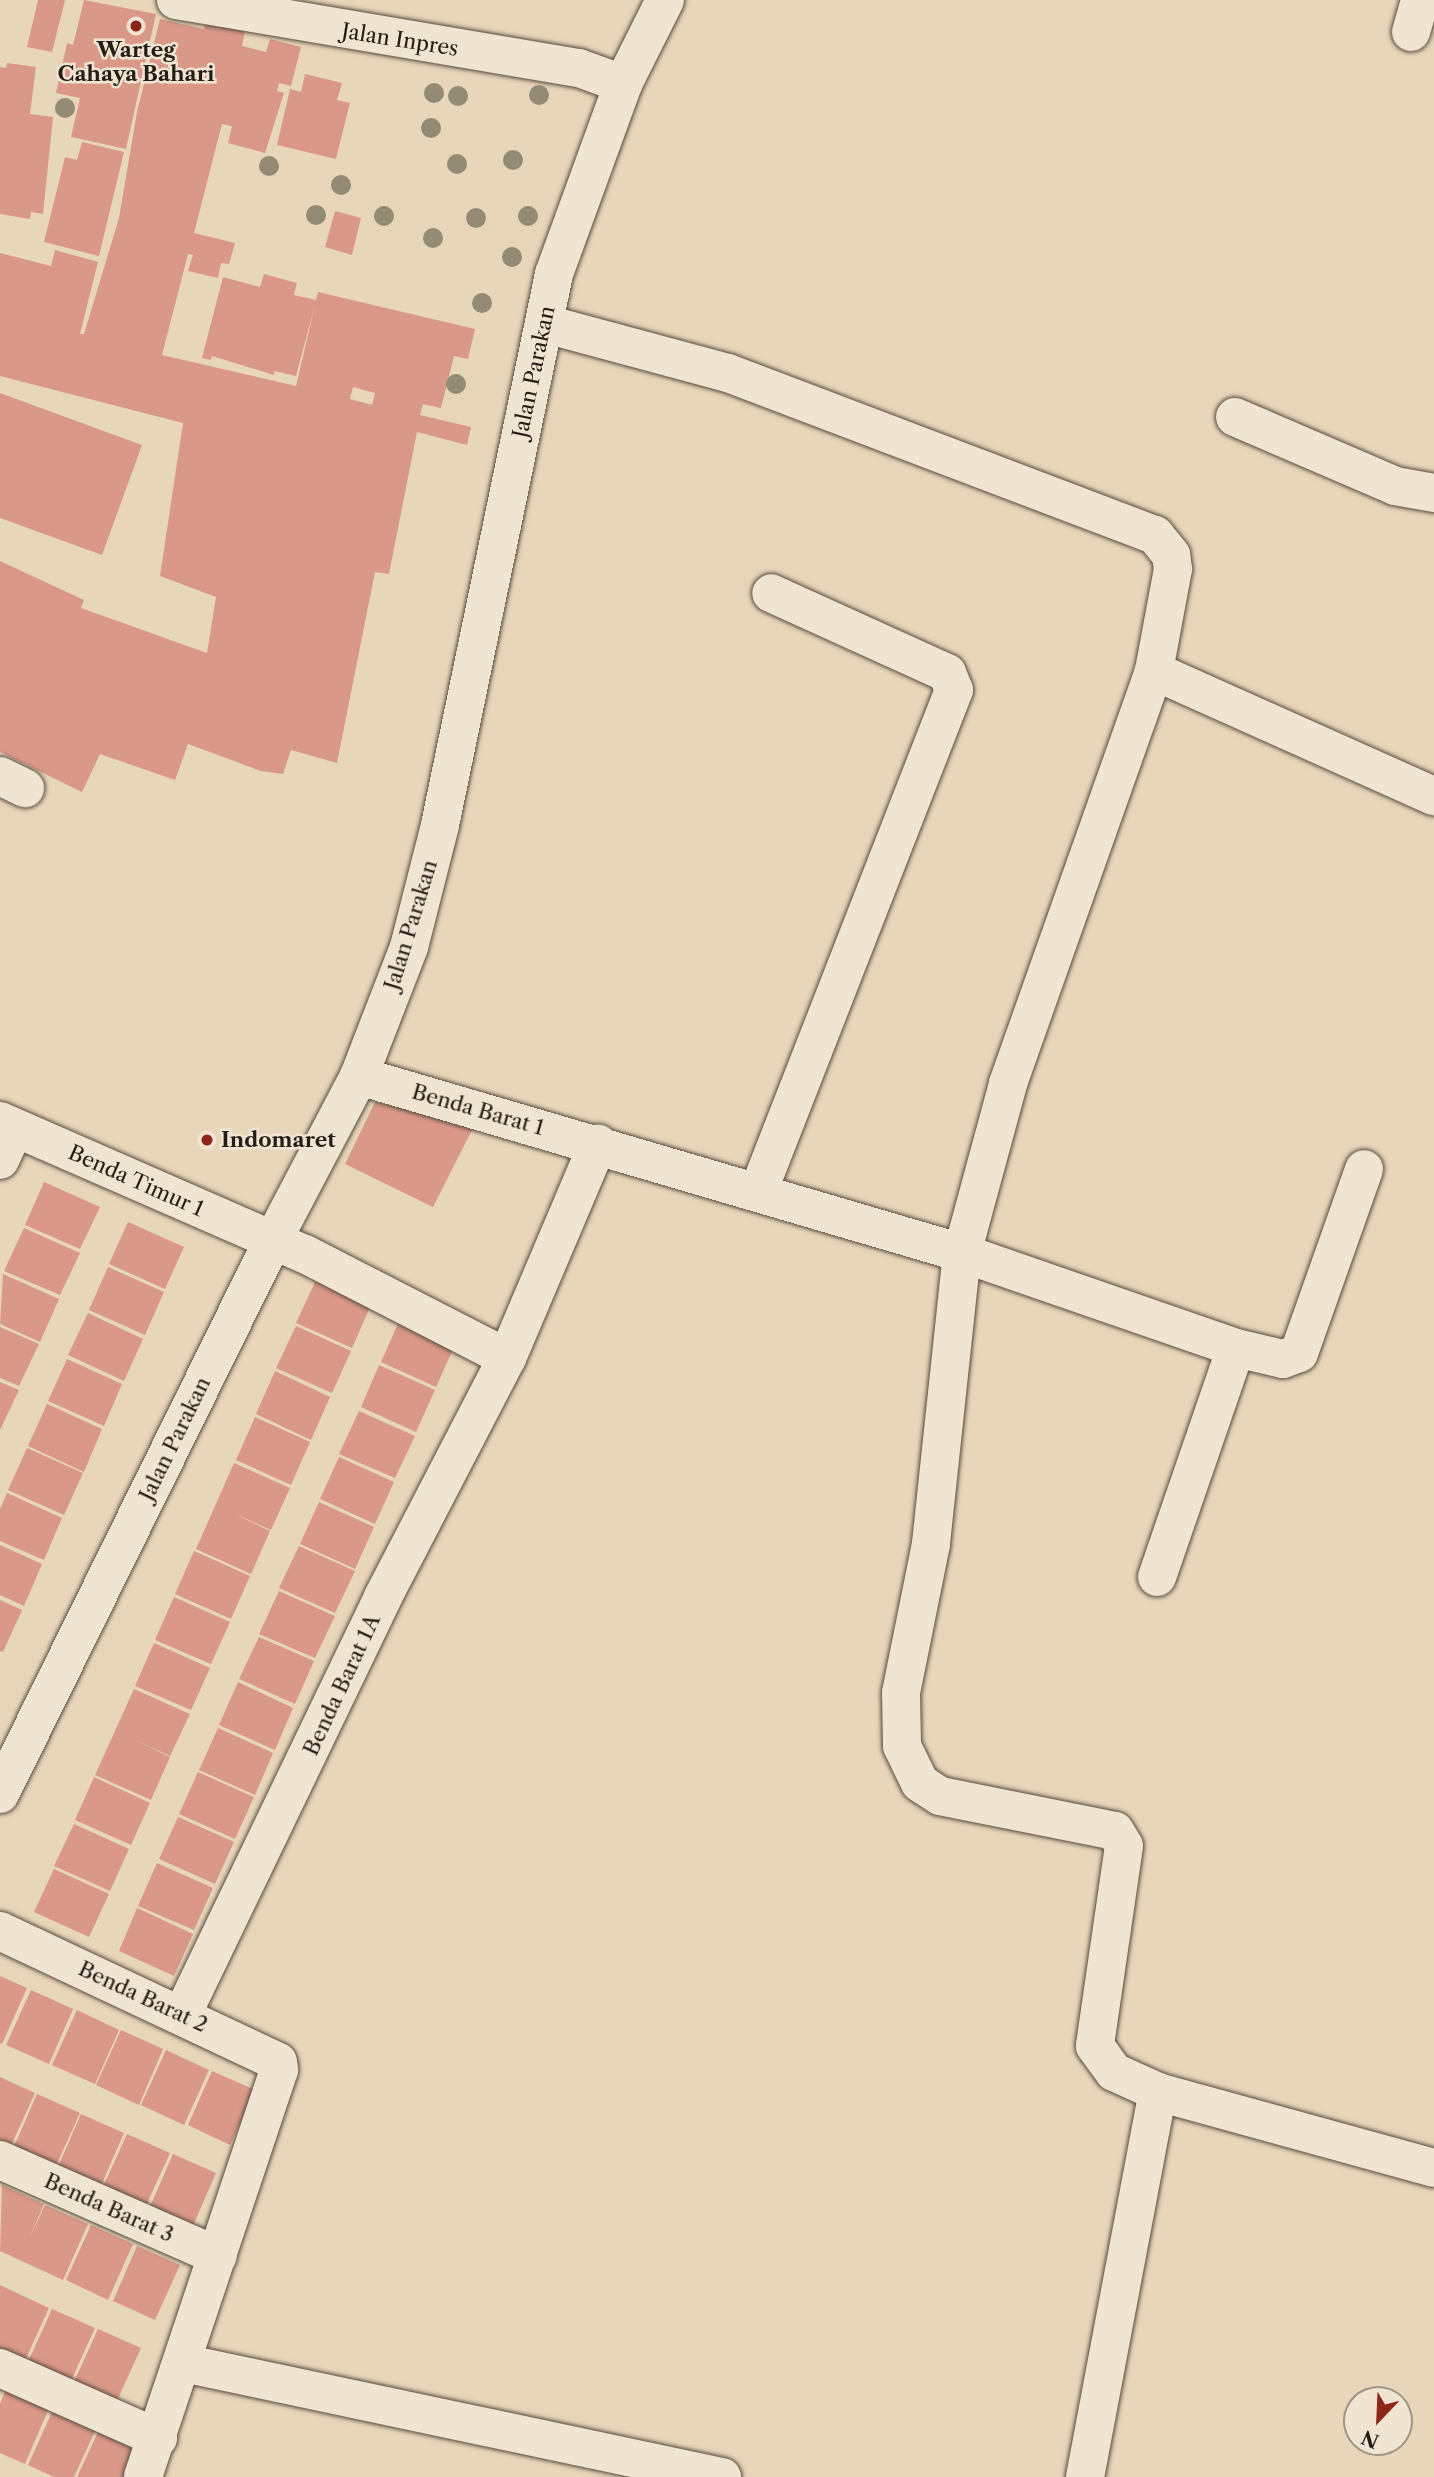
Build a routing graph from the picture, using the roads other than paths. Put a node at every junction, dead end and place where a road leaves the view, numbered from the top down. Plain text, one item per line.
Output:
1 (177, 0) edge
2 (665, 0) edge
3 (622, 84) junction
4 (545, 324) junction
5 (1235, 417) dead end
6 (1434, 493) edge
7 (771, 593) dead end
8 (1154, 671) junction
9 (1434, 796) edge
10 (359, 1076) junction
11 (5, 1136) edge
12 (598, 1144) junction
13 (1364, 1170) dead end
14 (758, 1192) junction
15 (273, 1240) junction
16 (962, 1253) junction
17 (1236, 1348) junction
18 (508, 1358) junction
19 (1157, 1577) dead end
20 (0, 1794) edge
21 (0, 1931) edge
22 (182, 2015) junction
23 (1158, 2092) junction
24 (0, 2160) edge
25 (1434, 2168) edge
26 (218, 2256) junction
27 (183, 2363) junction
28 (0, 2368) edge
29 (158, 2438) junction
30 (143, 2477) edge
31 (722, 2477) edge
32 (1085, 2477) edge

1 - 3 street, Jalan Inpres
2 - 3 street, Jalan Parakan
3 - 4 street, Jalan Parakan
4 - 8 street
4 - 10 street, Jalan Parakan
5 - 6 street
7 - 14 street
8 - 9 street
8 - 16 street
10 - 12 street, Benda Barat 1
10 - 15 street, Jalan Parakan
11 - 15 street, Benda Timur 1
12 - 14 street, Benda Barat 1
12 - 18 street, Benda Barat 1A
13 - 17 street, Benda Barat 1
14 - 16 street, Benda Barat 1
15 - 18 street
15 - 20 street, Jalan Parakan
16 - 17 street, Benda Barat 1
16 - 23 street
17 - 19 street
18 - 22 street, Benda Barat 1A
21 - 22 street, Benda Barat 2
22 - 26 street, Benda Barat 2
23 - 25 street
23 - 32 street
24 - 26 street, Benda Barat 3
26 - 27 street
27 - 29 street
27 - 31 street
28 - 29 street
29 - 30 street

